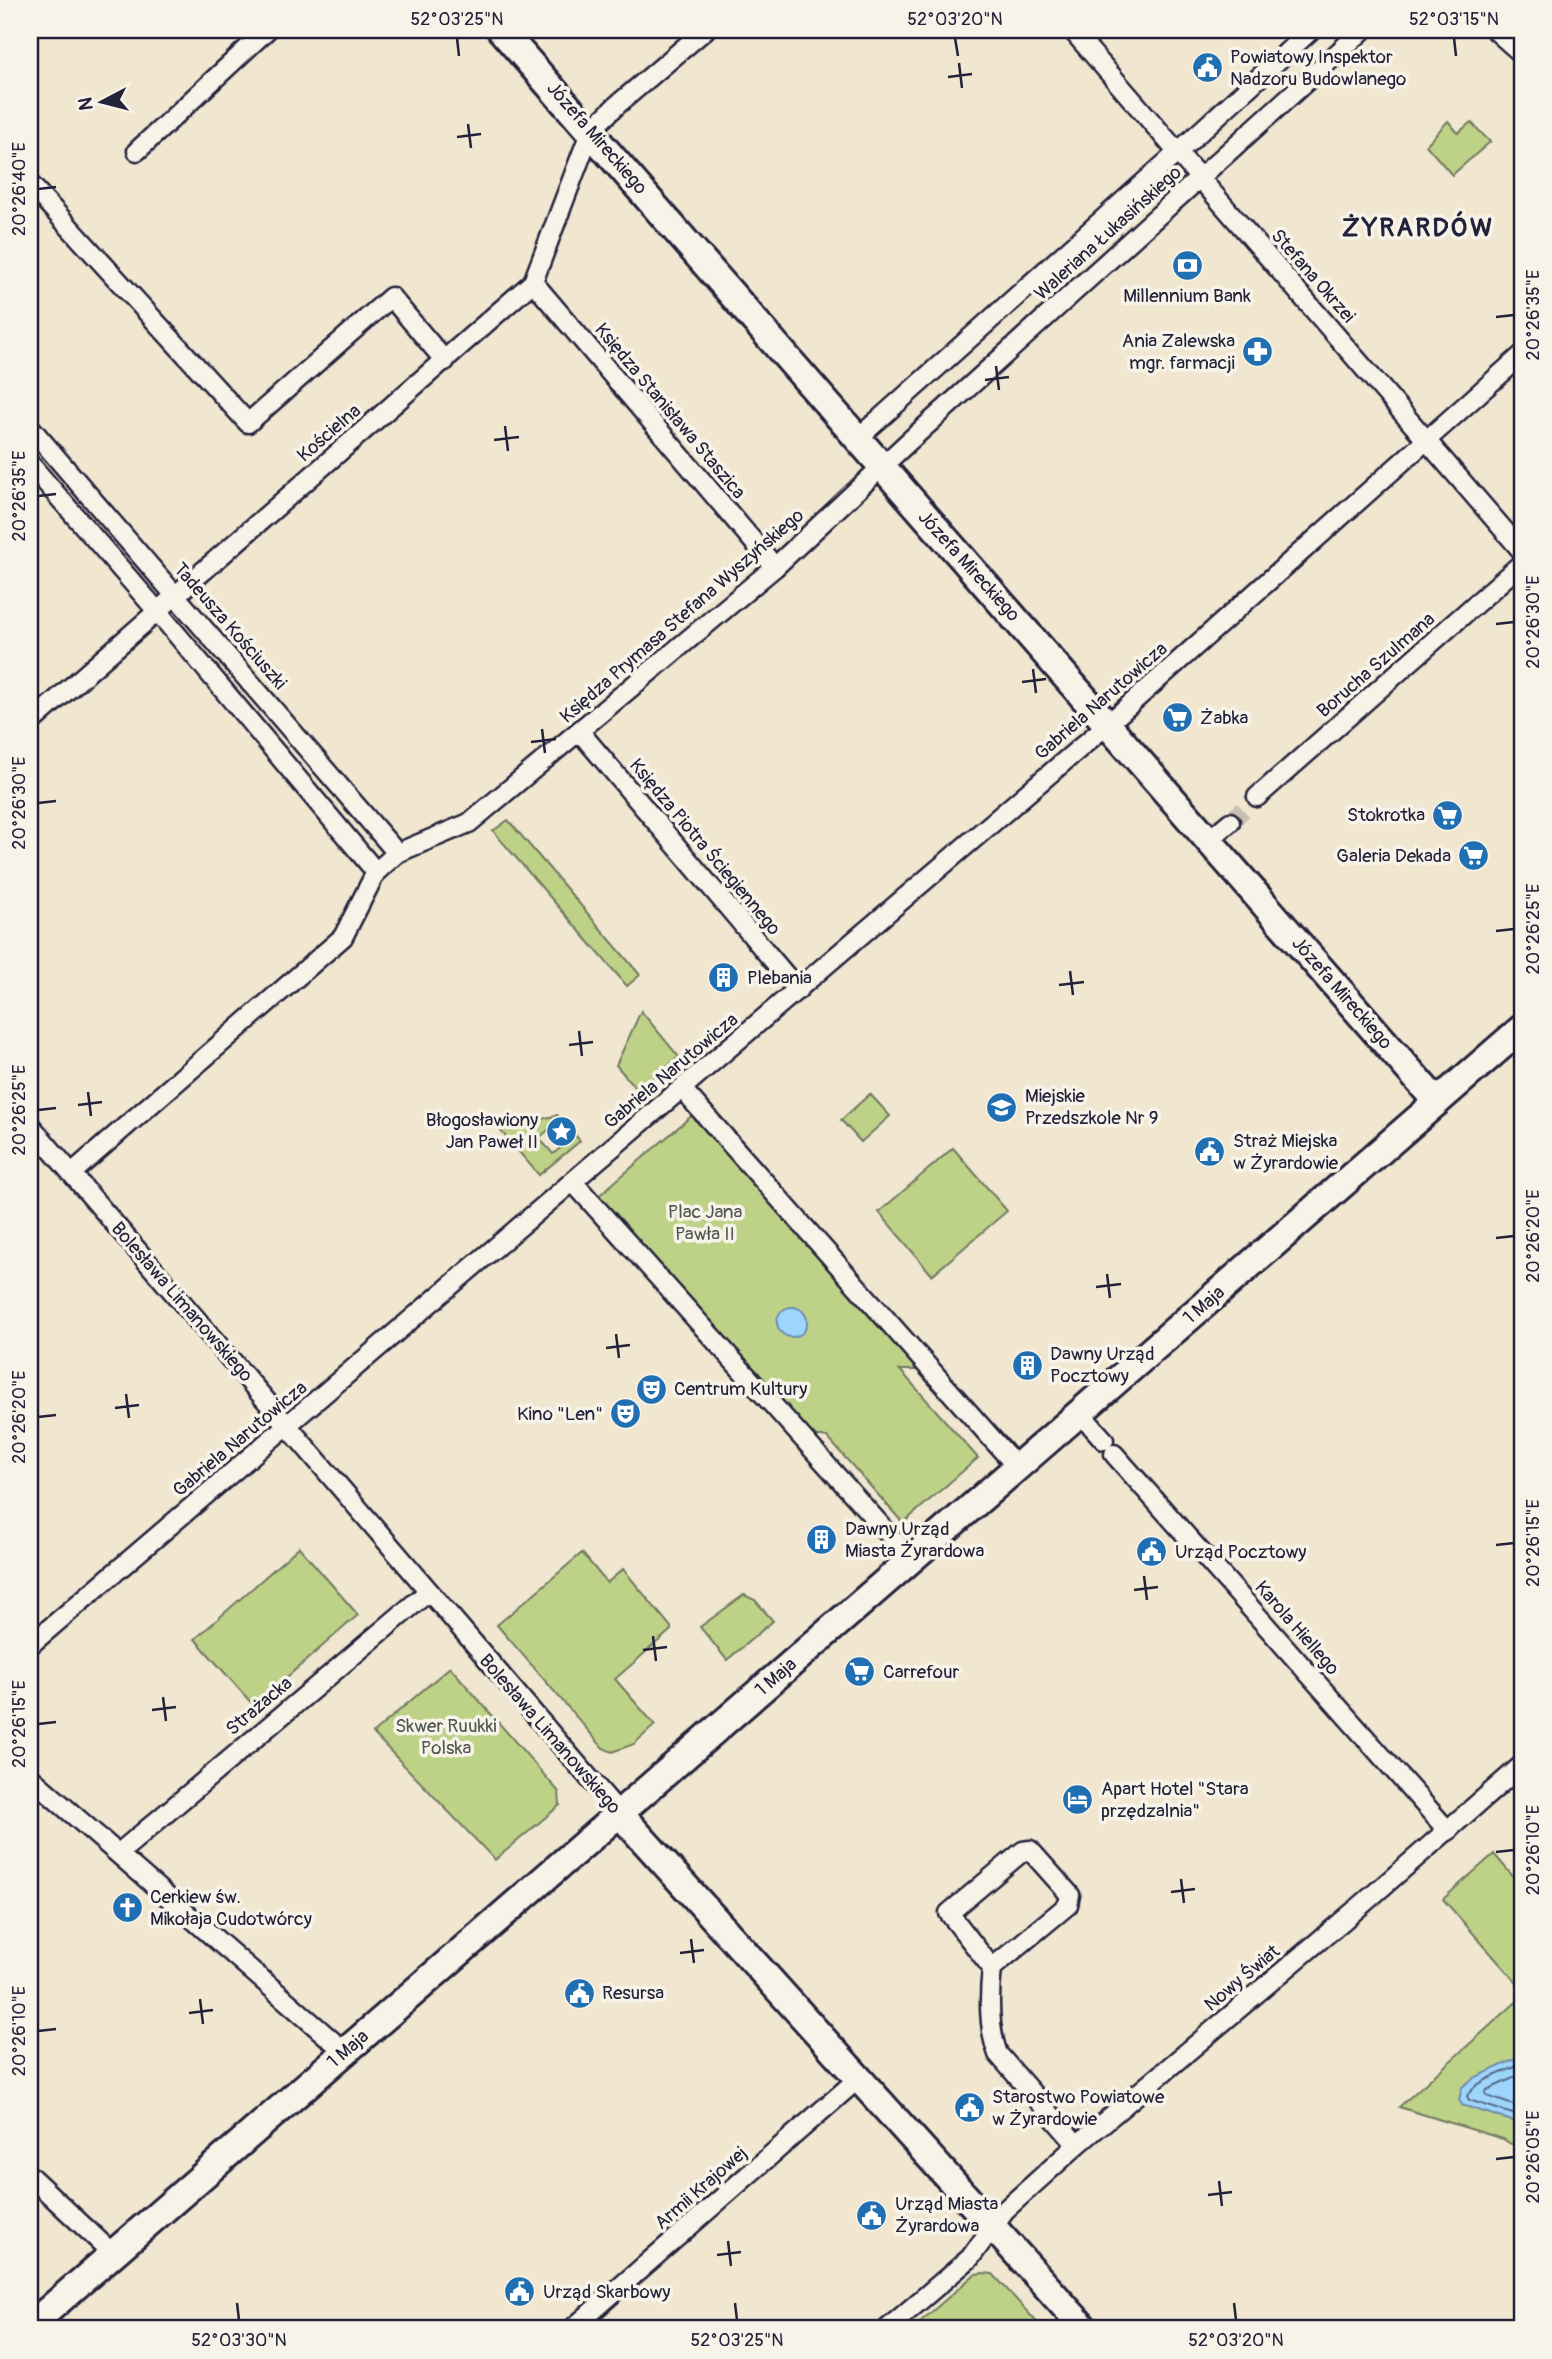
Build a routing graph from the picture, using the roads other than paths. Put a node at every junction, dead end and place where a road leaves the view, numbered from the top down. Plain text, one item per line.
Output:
1 (267, 30) edge
2 (501, 30) edge
3 (705, 30) edge
4 (1072, 30) edge
5 (1311, 30) edge
6 (1363, 30) edge
7 (1495, 30) edge
8 (1522, 54) edge
9 (591, 130) junction
10 (137, 151) dead end
11 (1178, 152) junction
12 (1201, 178) junction
13 (30, 184) edge
14 (533, 282) junction
15 (1522, 355) edge
16 (445, 361) junction
17 (30, 427) edge
18 (857, 439) junction
19 (1426, 439) junction
20 (30, 464) edge
21 (881, 467) junction
22 (1522, 551) edge
23 (1522, 563) edge
24 (775, 567) junction
25 (176, 595) junction
26 (158, 611) junction
27 (30, 723) edge
28 (1108, 724) junction
29 (580, 732) junction
30 (1257, 797) tunnel mouth
31 (1230, 822) tunnel mouth
32 (1209, 840) junction
33 (397, 853) junction
34 (376, 872) junction
35 (798, 989) junction
36 (1522, 1028) edge
37 (683, 1090) junction
38 (1437, 1102) junction
39 (30, 1125) edge
40 (72, 1173) junction
41 (573, 1182) junction
42 (1080, 1413) junction
43 (288, 1426) junction
44 (1017, 1467) junction
45 (911, 1559) junction
46 (428, 1592) junction
47 (30, 1645) edge
48 (1522, 1765) edge
49 (30, 1777) edge
50 (619, 1813) junction
51 (1448, 1831) junction
52 (119, 1853) junction
53 (992, 1968) junction
54 (345, 2052) junction
55 (859, 2078) junction
56 (1077, 2145) junction
57 (30, 2176) edge
58 (993, 2226) junction
59 (112, 2253) junction
60 (30, 2326) edge
61 (572, 2329) edge
62 (887, 2329) edge
63 (1085, 2329) edge

1 - 10 street
2 - 9 street, Józefa Mireckiego
3 - 9 street
4 - 11 street, Stefana Okrzei
5 - 11 street, Waleriana Łukasińskiego
6 - 12 street, Waleriana Łukasińskiego
7 - 8 street
9 - 14 street, Kościelna
9 - 18 street, Józefa Mireckiego
11 - 12 street, Stefana Okrzei
11 - 18 street, Waleriana Łukasińskiego
12 - 19 street, Stefana Okrzei
12 - 21 street, Waleriana Łukasińskiego
13 - 16 street
14 - 16 street, Kościelna
14 - 24 street, Księdza Stanisława Staszica
15 - 19 street, Gabriela Narutowicza
16 - 25 street, Kościelna
17 - 25 street, Tadeusza Kościuszki
18 - 21 street, Józefa Mireckiego
19 - 22 street, Stefana Okrzei
19 - 28 street, Gabriela Narutowicza
20 - 26 street
21 - 24 street, Księdza Prymasa Stefana Wyszyńskiego
21 - 28 street, Józefa Mireckiego
23 - 30 street, Borucha Szulmana
24 - 29 street, Księdza Prymasa Stefana Wyszyńskiego
25 - 26 street, Kościelna
25 - 33 street, Tadeusza Kościuszki
26 - 27 street, Kościelna
26 - 34 street
28 - 32 street, Józefa Mireckiego
28 - 35 street, Gabriela Narutowicza
29 - 33 street, Księdza Prymasa Stefana Wyszyńskiego
29 - 35 street, Księdza Piotra Ściegiennego
31 - 32 street
32 - 38 street, Józefa Mireckiego
33 - 34 street, Księdza Prymasa Stefana Wyszyńskiego
34 - 40 street, Księdza Prymasa Stefana Wyszyńskiego
35 - 37 street, Gabriela Narutowicza
36 - 38 street, 1 Maja
37 - 41 street, Gabriela Narutowicza
37 - 44 street
38 - 42 street, 1 Maja
39 - 40 street, Bolesława Limanowskiego
40 - 43 street, Bolesława Limanowskiego
41 - 43 street, Gabriela Narutowicza
41 - 45 street
42 - 44 street, 1 Maja
42 - 51 street, Karola Hiellego
43 - 46 street, Bolesława Limanowskiego
43 - 47 street, Gabriela Narutowicza
44 - 45 street, 1 Maja
45 - 50 street, 1 Maja
46 - 50 street, Bolesława Limanowskiego
46 - 52 street, Strażacka
48 - 51 street, Nowy Świat
49 - 52 street
50 - 54 street, 1 Maja
50 - 55 street, Bolesława Limanowskiego
51 - 56 street, Nowy Świat
52 - 54 street
53 - 53 street
53 - 56 street
54 - 59 street, 1 Maja
55 - 58 street, Bolesława Limanowskiego
55 - 61 street, Armii Krajowej
56 - 58 street, Nowy Świat
57 - 59 street
58 - 62 street, Nowy Świat
58 - 63 street, Bolesława Limanowskiego
59 - 60 street, 1 Maja

